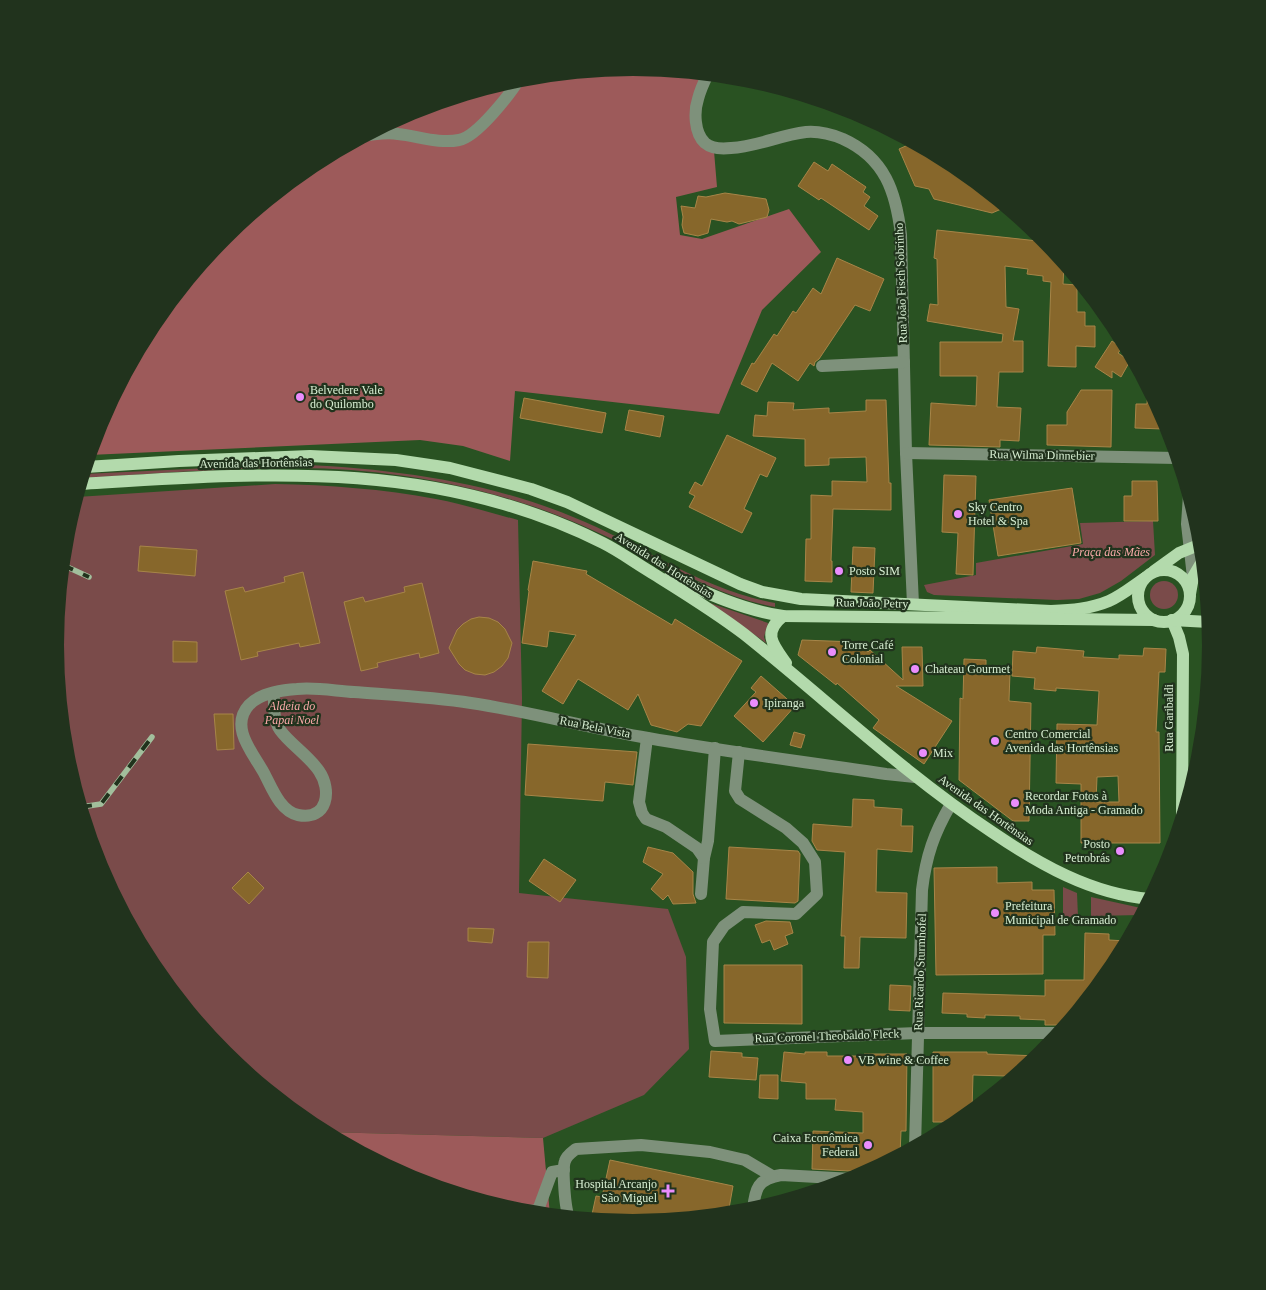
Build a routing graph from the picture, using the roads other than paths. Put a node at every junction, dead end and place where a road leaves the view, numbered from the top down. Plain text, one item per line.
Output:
1 (705, 81) edge
2 (511, 89) edge
3 (381, 134) edge
4 (904, 362) junction
5 (822, 366) dead end
6 (906, 453) junction
7 (1170, 458) edge
8 (93, 467) edge
9 (87, 484) edge
10 (1187, 518) edge
11 (604, 544) junction
12 (1193, 546) edge
13 (1188, 548) junction
14 (1197, 570) edge
15 (1148, 575) junction
16 (1192, 577) junction
17 (1190, 594) junction
18 (780, 597) joint
19 (913, 604) junction
20 (783, 616) junction
21 (1154, 620) junction
22 (1172, 620) junction
23 (1201, 622) edge
24 (798, 680) junction
25 (274, 693) junction
26 (647, 738) junction
27 (715, 748) junction
28 (739, 752) junction
29 (915, 777) junction
30 (1182, 795) edge
31 (951, 804) junction
32 (704, 858) junction
33 (701, 894) dead end
34 (1143, 898) edge
35 (917, 1033) junction
36 (1049, 1033) edge
37 (915, 1140) edge
38 (564, 1170) junction
39 (772, 1176) junction
40 (833, 1178) edge
41 (754, 1201) edge
42 (540, 1206) edge
43 (568, 1210) edge

1 - 4 street, Rua João Fisch Sobrinho
2 - 3 street
4 - 5 street
4 - 6 street, Rua João Fisch Sobrinho
6 - 7 street, Rua Wilma Dinnebier
6 - 19 street, Rua João Fisch Sobrinho
8 - 18 main road, Avenida das Hortênsias
9 - 11 main road, Avenida das Hortênsias
10 - 13 street
11 - 20 main road, Rua João Petry
11 - 24 main road, Avenida das Hortênsias
12 - 13 main road, Rua João Petry
13 - 15 main road, Rua João Petry
13 - 16 street
14 - 16 main road
15 - 17 main road
15 - 19 main road, Rua João Petry
15 - 21 main road
16 - 17 main road
17 - 22 main road
18 - 19 main road, Rua João Petry
20 - 21 main road, Rua João Petry
20 - 24 main road
21 - 22 main road
22 - 23 main road
22 - 30 main road, Rua Garibaldi
24 - 29 main road, Avenida das Hortênsias
25 - 25 street, Rua Bela Vista
25 - 26 street, Rua Bela Vista
26 - 27 street, Rua Bela Vista
26 - 32 street
27 - 28 street, Rua Bela Vista
27 - 32 street
28 - 29 street, Rua Bela Vista
28 - 35 street, Rua Coronel Theobaldo Fleck
29 - 31 main road, Avenida das Hortênsias
31 - 34 main road, Avenida das Hortênsias
31 - 35 street, Rua Ricardo Sturmhofel
32 - 33 street
35 - 36 street, Rua Coronel Theobaldo Fleck
35 - 37 street, Rua Ricardo Sturmhofel
38 - 39 street
38 - 42 street
38 - 43 street
39 - 40 street
39 - 41 street

